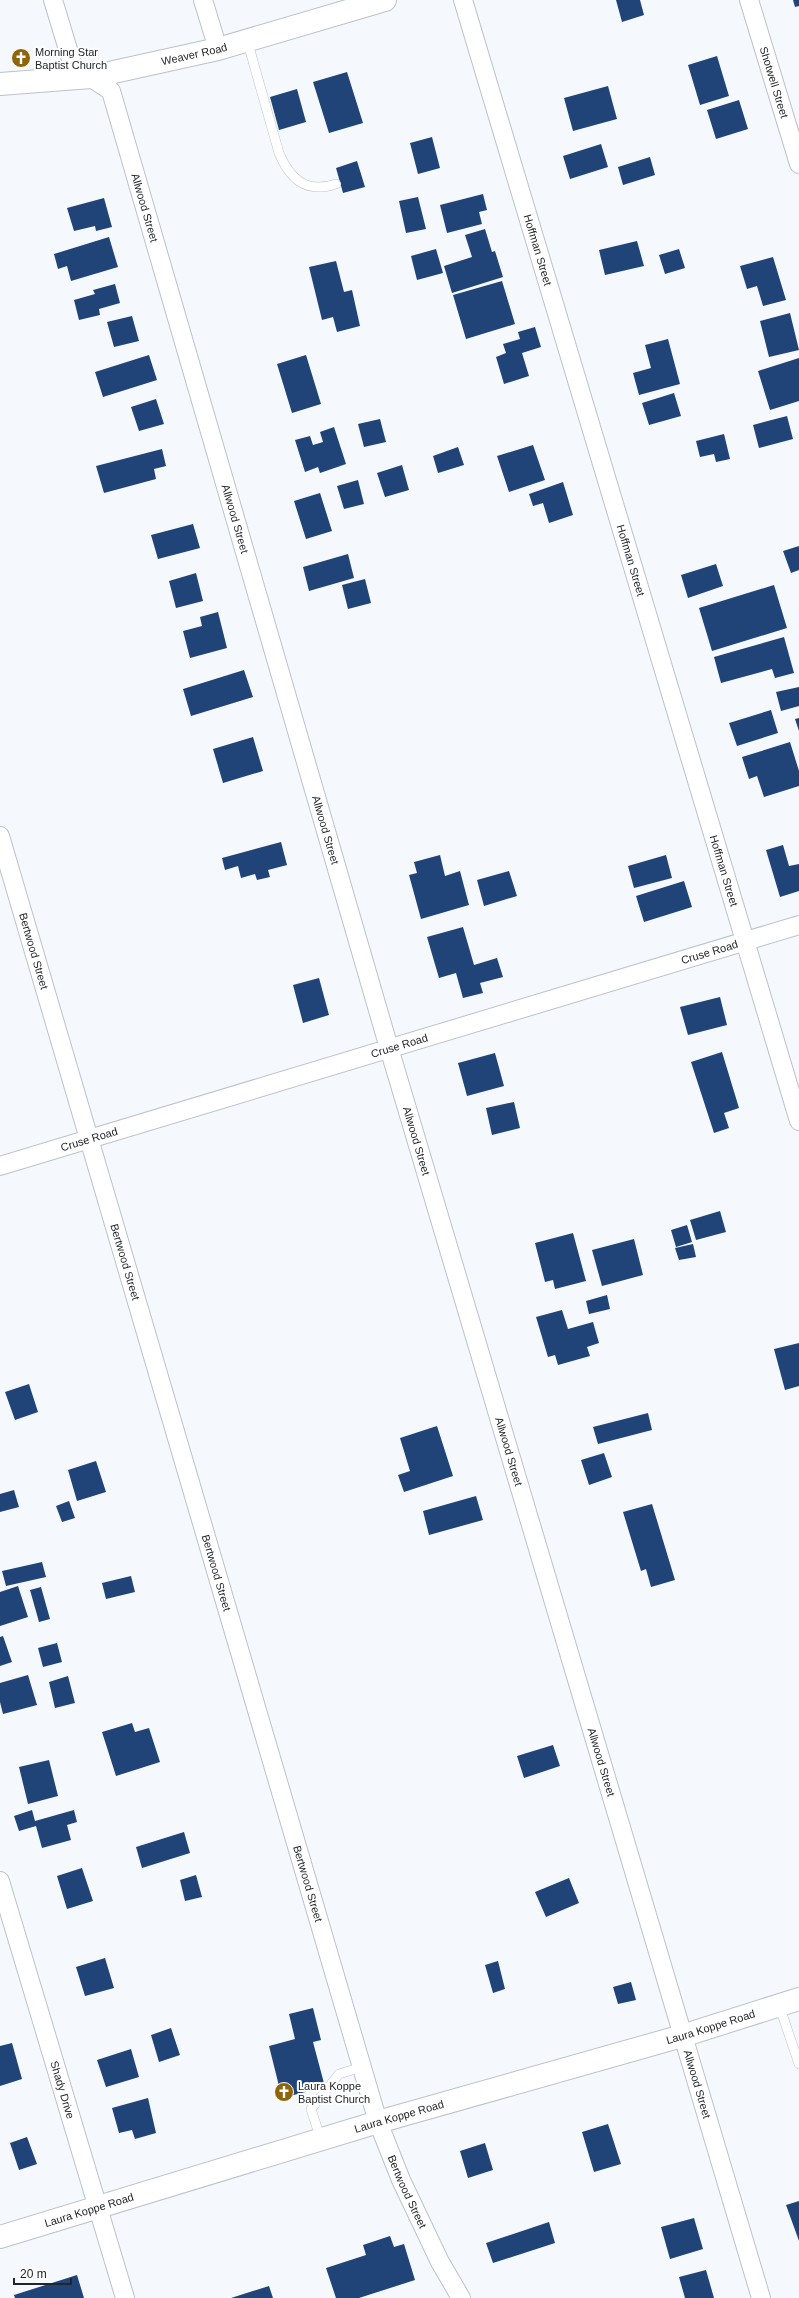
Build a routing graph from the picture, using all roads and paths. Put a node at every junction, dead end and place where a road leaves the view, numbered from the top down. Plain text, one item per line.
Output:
1 (53, 0) edge
2 (203, 0) edge
3 (385, 0) edge
4 (463, 0) edge
5 (749, 0) edge
6 (247, 40) junction
7 (218, 49) junction
8 (91, 77) junction
9 (0, 84) edge
10 (799, 164) edge
11 (336, 184) dead end
12 (0, 836) edge
13 (799, 925) edge
14 (746, 941) junction
15 (389, 1048) junction
16 (799, 1121) edge
17 (89, 1138) junction
18 (0, 1166) edge
19 (0, 1881) edge
20 (799, 1999) edge
21 (779, 2005) junction
22 (682, 2036) junction
23 (799, 2064) edge
24 (362, 2067) junction
25 (378, 2122) junction
26 (321, 2140) junction
27 (98, 2208) junction
28 (0, 2237) edge
29 (125, 2298) edge
30 (461, 2298) edge
31 (761, 2298) edge

1 - 8 street, Allwood Street
2 - 7 street
3 - 6 street, Weaver Road
4 - 14 street, Hoffman Street
5 - 10 street, Shotwell Street
6 - 7 street, Weaver Road
6 - 11 lane
7 - 8 street, Weaver Road
8 - 9 street, Weaver Road
8 - 15 street, Allwood Street
12 - 17 street, Bertwood Street
13 - 14 street, Cruse Road
14 - 15 street, Cruse Road
14 - 16 street, Hoffman Street
15 - 17 street, Cruse Road
15 - 22 street, Allwood Street
17 - 18 street, Cruse Road
17 - 24 street, Bertwood Street
19 - 27 street, Shady Drive
20 - 21 street, Laura Koppe Road
21 - 22 street, Laura Koppe Road
21 - 23 lane
22 - 25 street, Laura Koppe Road
22 - 31 street, Allwood Street
24 - 25 street, Bertwood Street
24 - 26 lane
25 - 26 street, Laura Koppe Road
25 - 30 street, Bertwood Street
26 - 27 street, Laura Koppe Road
27 - 28 street, Laura Koppe Road
27 - 29 street, Shady Drive

